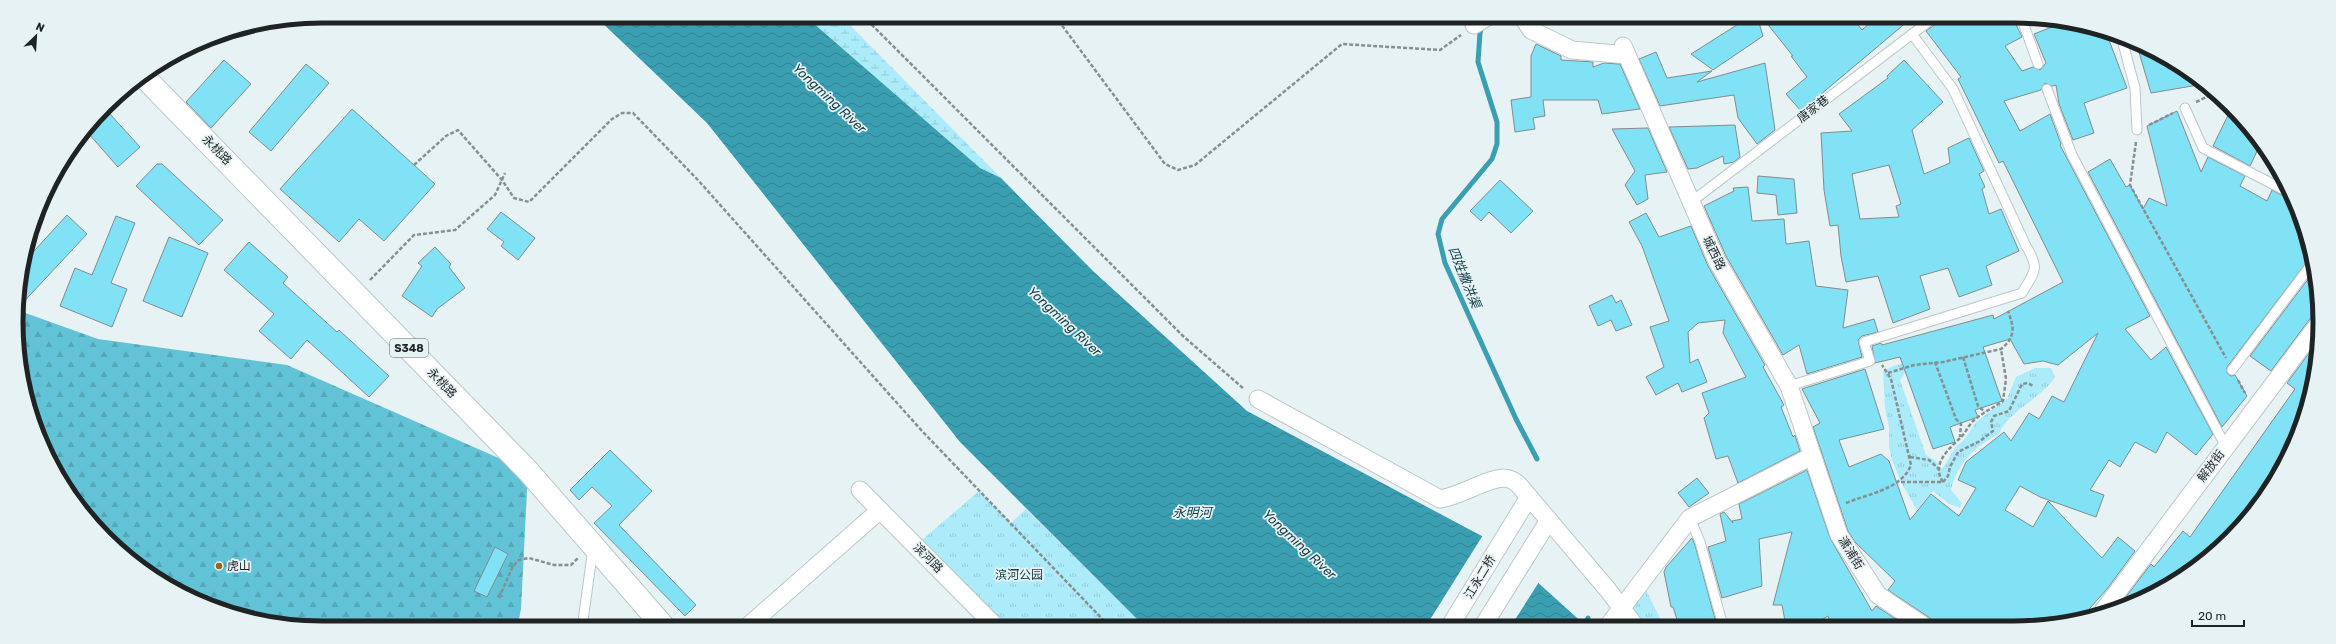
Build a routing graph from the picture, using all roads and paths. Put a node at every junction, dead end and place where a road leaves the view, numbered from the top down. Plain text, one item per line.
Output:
1 (870, 23) edge
2 (1060, 23) edge
3 (1477, 23) edge
4 (1526, 23) edge
5 (1927, 23) edge
6 (2023, 23) edge
7 (1474, 25) joint
8 (1912, 34) junction
9 (2123, 44) edge
10 (2038, 64) dead end
11 (147, 80) edge
12 (2047, 89) dead end
13 (2209, 96) edge
14 (2184, 108) junction
15 (2137, 130) junction
16 (414, 165) dead end
17 (506, 173) dead end
18 (502, 180) junction
19 (2281, 188) edge
20 (1690, 202) junction
21 (2308, 269) edge
22 (357, 294) junction
23 (2004, 299) junction
24 (2312, 332) edge
25 (2002, 349) junction
26 (1962, 357) junction
27 (1870, 361) junction
28 (1935, 362) junction
29 (2232, 370) junction
30 (1888, 373) junction
31 (1789, 386) junction
32 (2033, 386) dead end
33 (1258, 399) joint
34 (2254, 410) junction
35 (1985, 412) junction
36 (1960, 438) junction
37 (2226, 446) junction
38 (1812, 456) junction
39 (1910, 457) junction
40 (1940, 470) junction
41 (1901, 482) junction
42 (1943, 482) junction
43 (860, 490) dead end
44 (1529, 497) junction
45 (1830, 508) junction
46 (880, 510) junction
47 (1690, 518) junction
48 (1548, 520) junction
49 (593, 546) junction
50 (498, 598) dead end
51 (2107, 606) edge
52 (1623, 608) junction
53 (583, 621) edge
54 (658, 621) edge
55 (754, 621) edge
56 (990, 621) edge
57 (1104, 621) edge
58 (1453, 621) edge
59 (1487, 621) edge
60 (1612, 621) edge
61 (1632, 621) edge
62 (1722, 621) edge
63 (1917, 621) edge

1 - 33 path
2 - 7 path
3 - 7 street
4 - 20 street, 城西路
5 - 8 lane, 唐家巷
6 - 10 lane
8 - 20 lane, 唐家巷
8 - 23 lane
9 - 15 lane
11 - 22 main road, 永桃路 / S348
12 - 37 lane
13 - 14 path
14 - 15 path
14 - 19 lane
15 - 29 path
16 - 18 path
17 - 18 path
18 - 22 path
18 - 57 path
20 - 31 street, 城西路
21 - 29 lane
22 - 49 main road, 永桃路 / S348
23 - 25 path
23 - 27 lane
24 - 34 street, 解放街
25 - 26 path
25 - 35 path
26 - 28 path
26 - 35 path
27 - 30 path
27 - 31 lane
28 - 30 path
28 - 36 path
29 - 34 path
30 - 39 path
31 - 38 street, 城西路
32 - 42 path
33 - 44 street
34 - 37 street, 解放街
35 - 36 path
36 - 40 path
37 - 51 street, 解放街
38 - 45 street, 潇浦街
38 - 47 street
39 - 40 path
39 - 41 path
40 - 42 path
41 - 42 path
41 - 45 path
43 - 46 street, 滨河路
44 - 48 street
44 - 58 street, 江永二桥
45 - 63 street, 潇浦街
46 - 55 street
46 - 56 street, 滨河路
47 - 52 street
47 - 62 lane
48 - 52 street
48 - 59 street
49 - 50 path
49 - 53 lane
49 - 54 main road, 永桃路 / S348
52 - 60 street
52 - 61 street

